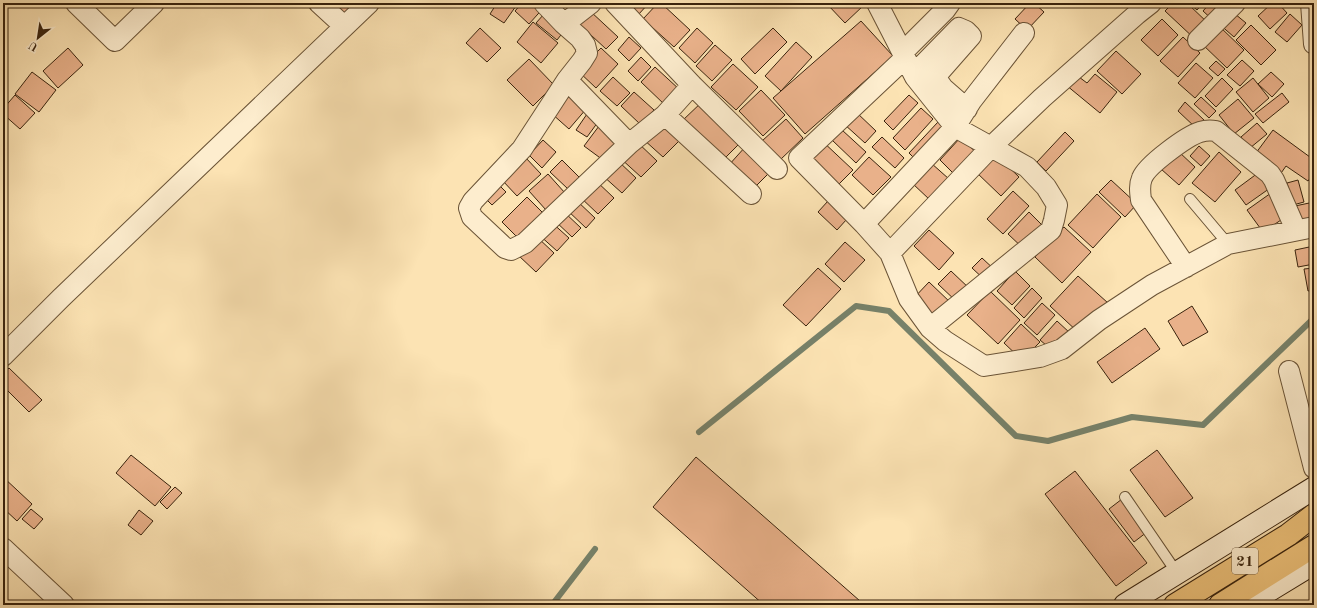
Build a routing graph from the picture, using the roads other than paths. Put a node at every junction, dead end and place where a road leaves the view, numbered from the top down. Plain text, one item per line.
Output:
1 (76, 3) edge
2 (154, 3) edge
3 (319, 3) edge
4 (369, 3) edge
5 (544, 3) edge
6 (591, 3) edge
7 (615, 3) edge
8 (877, 3) edge
9 (1151, 3) edge
10 (1235, 3) edge
11 (1311, 3) edge
12 (943, 6) edge
13 (564, 24) junction
14 (344, 26) junction
15 (1024, 33) dead end
16 (1198, 40) dead end
17 (1314, 44) edge
18 (907, 61) junction
19 (567, 80) junction
20 (692, 85) junction
21 (967, 109) junction
22 (665, 115) junction
23 (955, 127) junction
24 (629, 144) junction
25 (991, 146) junction
26 (777, 169) dead end
27 (751, 194) dead end
28 (1190, 199) dead end
29 (864, 224) junction
30 (1305, 229) edge
31 (1228, 244) junction
32 (890, 254) junction
33 (1186, 267) junction
34 (930, 328) junction
35 (3, 356) edge
36 (1289, 371) dead end
37 (1314, 468) edge
38 (1314, 488) edge
39 (1125, 497) dead end
40 (1314, 515) edge
41 (1314, 546) edge
42 (3, 548) edge
43 (1312, 569) edge
44 (1177, 573) junction
45 (64, 605) edge
46 (1125, 605) edge
47 (1175, 605) edge
48 (1220, 605) edge
49 (1245, 605) edge

1 - 2 street
3 - 14 street
4 - 14 street
5 - 13 street
6 - 13 street
7 - 20 street
8 - 18 street
9 - 25 street
10 - 16 street
11 - 17 street
12 - 18 street
13 - 19 street
14 - 35 street
15 - 21 street
18 - 21 street
18 - 23 street
18 - 29 street
19 - 24 street
19 - 24 street
20 - 22 street
20 - 26 street
21 - 23 street
22 - 24 street
22 - 27 street
23 - 25 street
23 - 29 street
25 - 32 street
25 - 34 street
28 - 31 lane
29 - 32 street
30 - 31 street
30 - 33 street
31 - 33 street
32 - 34 street
33 - 34 street
36 - 37 street
38 - 44 street
39 - 44 lane
40 - 47 highway, 21
41 - 48 highway, 21
42 - 45 street
43 - 49 street
44 - 46 street

